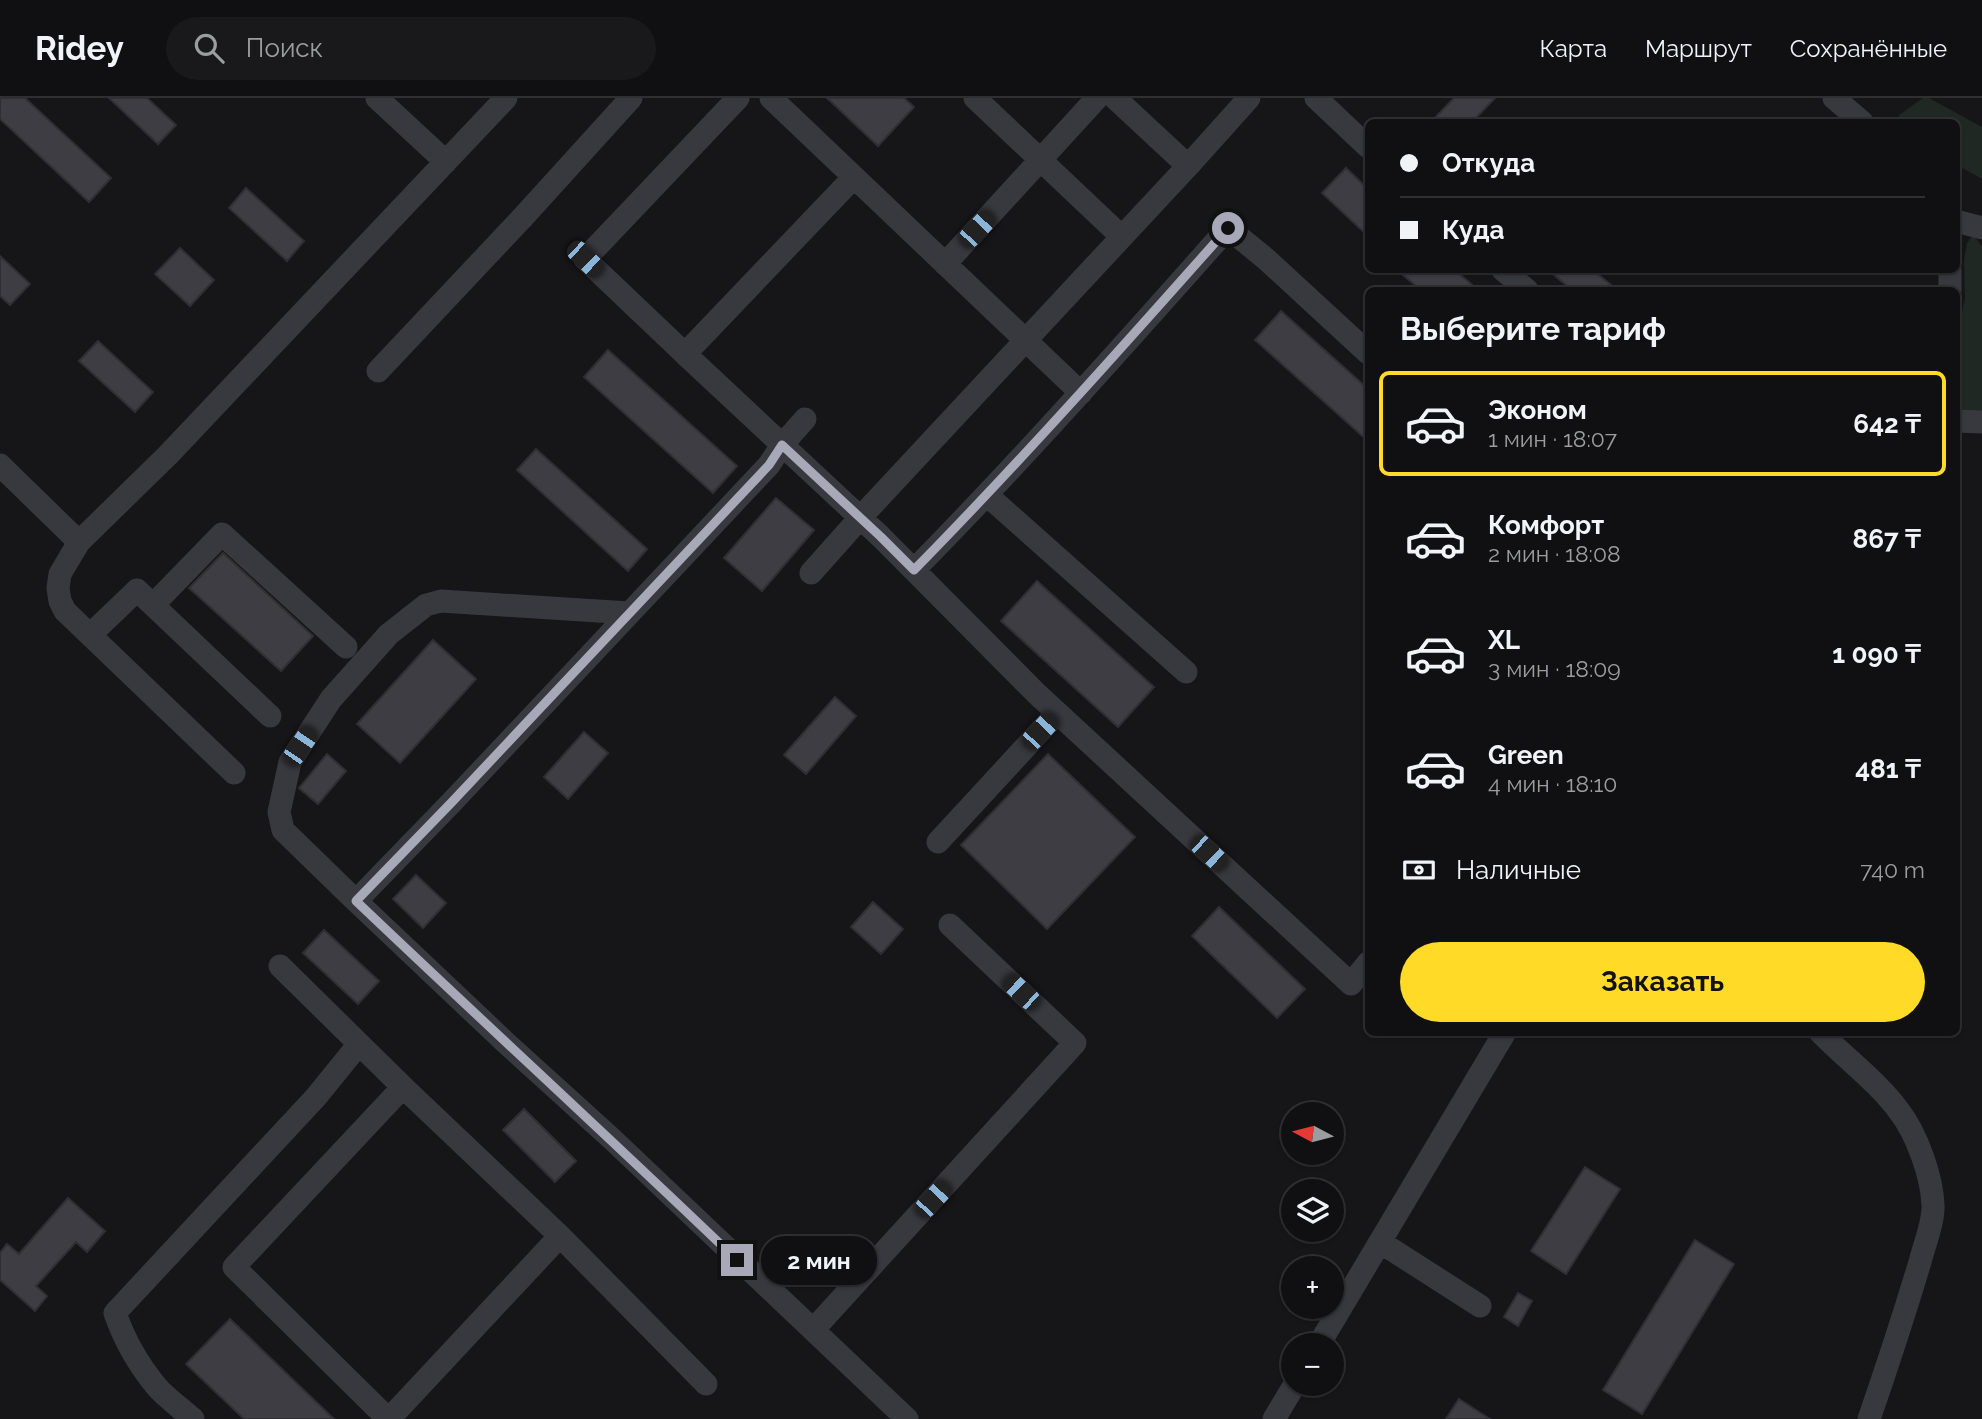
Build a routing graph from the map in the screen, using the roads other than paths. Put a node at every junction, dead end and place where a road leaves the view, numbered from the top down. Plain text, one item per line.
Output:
1 (377, 98) edge
2 (506, 98) edge
3 (631, 98) edge
4 (738, 98) edge
5 (771, 98) edge
6 (975, 98) edge
7 (1097, 98) edge
8 (1115, 98) edge
9 (1249, 98) edge
10 (1316, 98) edge
11 (1834, 98) edge
12 (1858, 119) edge
13 (1365, 144) edge
14 (1041, 160) junction
15 (446, 162) junction
16 (1188, 166) junction
17 (854, 177) junction
18 (1960, 223) edge
19 (1982, 228) edge
20 (1122, 237) junction
21 (945, 264) junction
22 (1507, 273) edge
23 (1523, 287) edge
24 (1025, 340) junction
25 (1365, 350) edge
26 (685, 354) junction
27 (378, 371) dead end
28 (1081, 393) junction
29 (805, 419) dead end
30 (1960, 421) edge
31 (1982, 422) edge
32 (782, 445) junction
33 (0, 465) edge
34 (987, 495) junction
35 (860, 518) junction
36 (79, 542) junction
37 (914, 570) junction
38 (811, 573) dead end
39 (153, 606) junction
40 (629, 613) junction
41 (90, 635) junction
42 (346, 647) dead end
43 (1186, 672) dead end
44 (1057, 713) junction
45 (270, 716) dead end
46 (234, 773) dead end
47 (938, 842) dead end
48 (356, 901) junction
49 (950, 925) dead end
50 (280, 966) dead end
51 (1365, 967) edge
52 (1503, 1036) edge
53 (1824, 1036) edge
54 (359, 1044) junction
55 (403, 1087) junction
56 (560, 1236) junction
57 (1380, 1242) junction
58 (1480, 1306) dead end
59 (813, 1330) junction
60 (1326, 1333) edge
61 (706, 1384) dead end
62 (1288, 1396) edge
63 (193, 1419) edge
64 (388, 1419) edge
65 (907, 1419) edge
66 (1274, 1419) edge
67 (1869, 1419) edge

1 - 15 street
2 - 15 street
3 - 27 street
4 - 26 street
5 - 17 street
6 - 14 street
7 - 14 street
8 - 16 street
9 - 16 street
10 - 13 street
11 - 12 street
14 - 20 street
14 - 21 street
15 - 36 street
16 - 20 street
17 - 21 street
17 - 26 street
18 - 19 street
20 - 24 street
21 - 24 street
22 - 23 street
24 - 28 street
24 - 35 street
25 - 28 street
26 - 32 street
28 - 34 street
29 - 32 street
30 - 31 street
32 - 35 street
32 - 40 street
33 - 36 street
34 - 37 street
34 - 43 street
35 - 37 street
35 - 38 street
36 - 41 street
37 - 44 street
39 - 41 street
39 - 42 street
39 - 45 street
40 - 48 street
40 - 48 street
41 - 46 street
44 - 47 street
44 - 51 street
48 - 59 street
49 - 59 street
50 - 54 street
52 - 57 street
53 - 67 street
54 - 55 street
54 - 63 street
55 - 56 street
55 - 64 street
56 - 61 street
56 - 64 street
57 - 58 street
57 - 60 street
59 - 65 street
62 - 66 street

